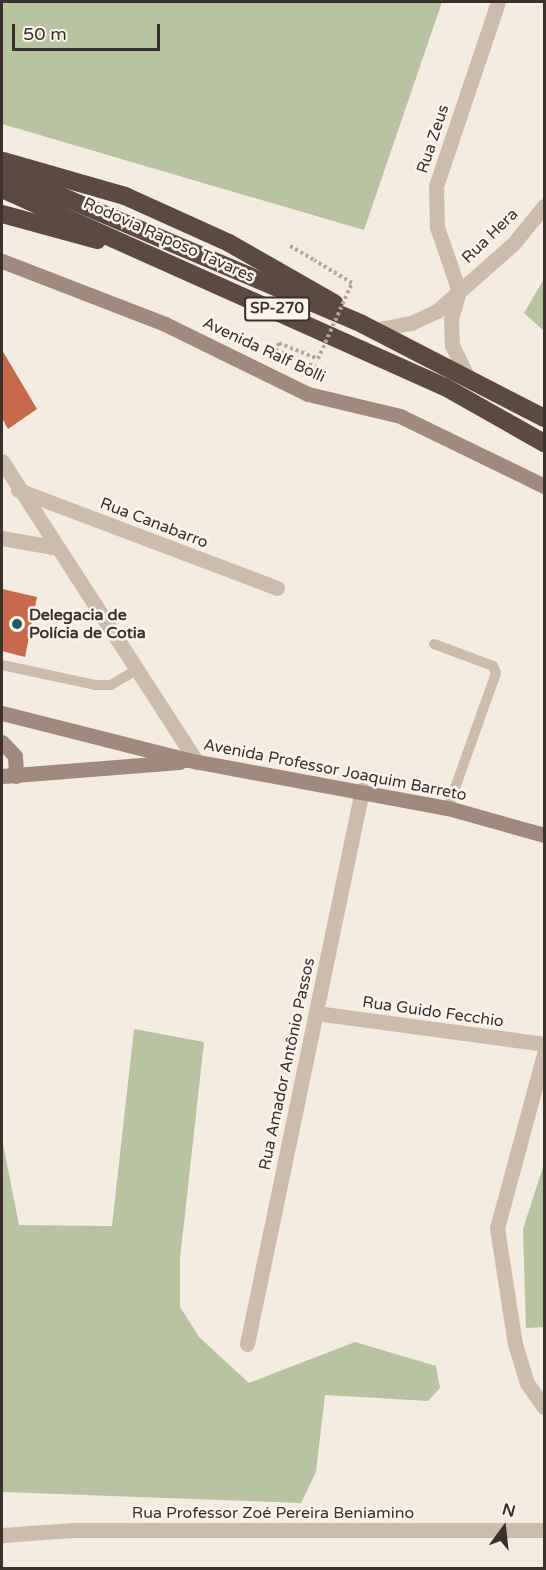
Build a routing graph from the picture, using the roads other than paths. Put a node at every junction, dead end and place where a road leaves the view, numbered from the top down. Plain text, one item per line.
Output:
1 (498, 2) edge
2 (2, 160) edge
3 (2, 171) edge
4 (2, 189) edge
5 (544, 206) edge
6 (2, 214) edge
7 (165, 258) junction
8 (2, 261) edge
9 (459, 291) junction
10 (368, 327) junction
11 (467, 376) junction
12 (544, 418) edge
13 (544, 443) edge
14 (2, 460) edge
15 (544, 486) edge
16 (18, 490) junction
17 (2, 538) edge
18 (53, 547) junction
19 (278, 588) dead end
20 (434, 644) dead end
21 (2, 665) edge
22 (136, 670) junction
23 (2, 713) edge
24 (2, 742) edge
25 (192, 761) junction
26 (9, 776) edge
27 (2, 784) edge
28 (362, 790) junction
29 (448, 808) junction
30 (544, 835) edge
31 (316, 1013) junction
32 (544, 1044) edge
33 (544, 1054) edge
34 (247, 1344) dead end
35 (544, 1407) edge
36 (544, 1530) edge
37 (2, 1534) edge

1 - 9 street, Rua Zeus
2 - 10 highway
3 - 10 highway, Rodovia Raposo Tavares / SP-270
4 - 7 highway, Rodovia Raposo Tavares / SP-270
5 - 9 street, Rua Hera
6 - 7 highway
7 - 13 highway, Rodovia Raposo Tavares / SP-270
8 - 15 main road, Avenida Ralf Bolli
9 - 10 street, Rua Hera
9 - 11 street
10 - 11 highway, Rodovia Raposo Tavares / SP-270
11 - 12 highway, Rodovia Raposo Tavares / SP-270
14 - 16 street
16 - 18 street
16 - 19 street, Rua Canabarro
17 - 18 street
18 - 22 street
20 - 29 lane
21 - 22 lane
22 - 25 street
23 - 25 main road, Avenida Professor Joaquim Barreto
24 - 26 main road
25 - 26 main road, Avenida Professor Joaquim Barreto
25 - 28 main road, Avenida Professor Joaquim Barreto
26 - 27 street
28 - 29 main road, Avenida Professor Joaquim Barreto
28 - 31 street, Rua Amador Antônio Passos
29 - 30 main road, Avenida Professor Joaquim Barreto
31 - 32 street, Rua Guido Fecchio
31 - 34 street, Rua Amador Antônio Passos
33 - 35 street
36 - 37 street, Rua Professor Zoé Pereira Beniamino

